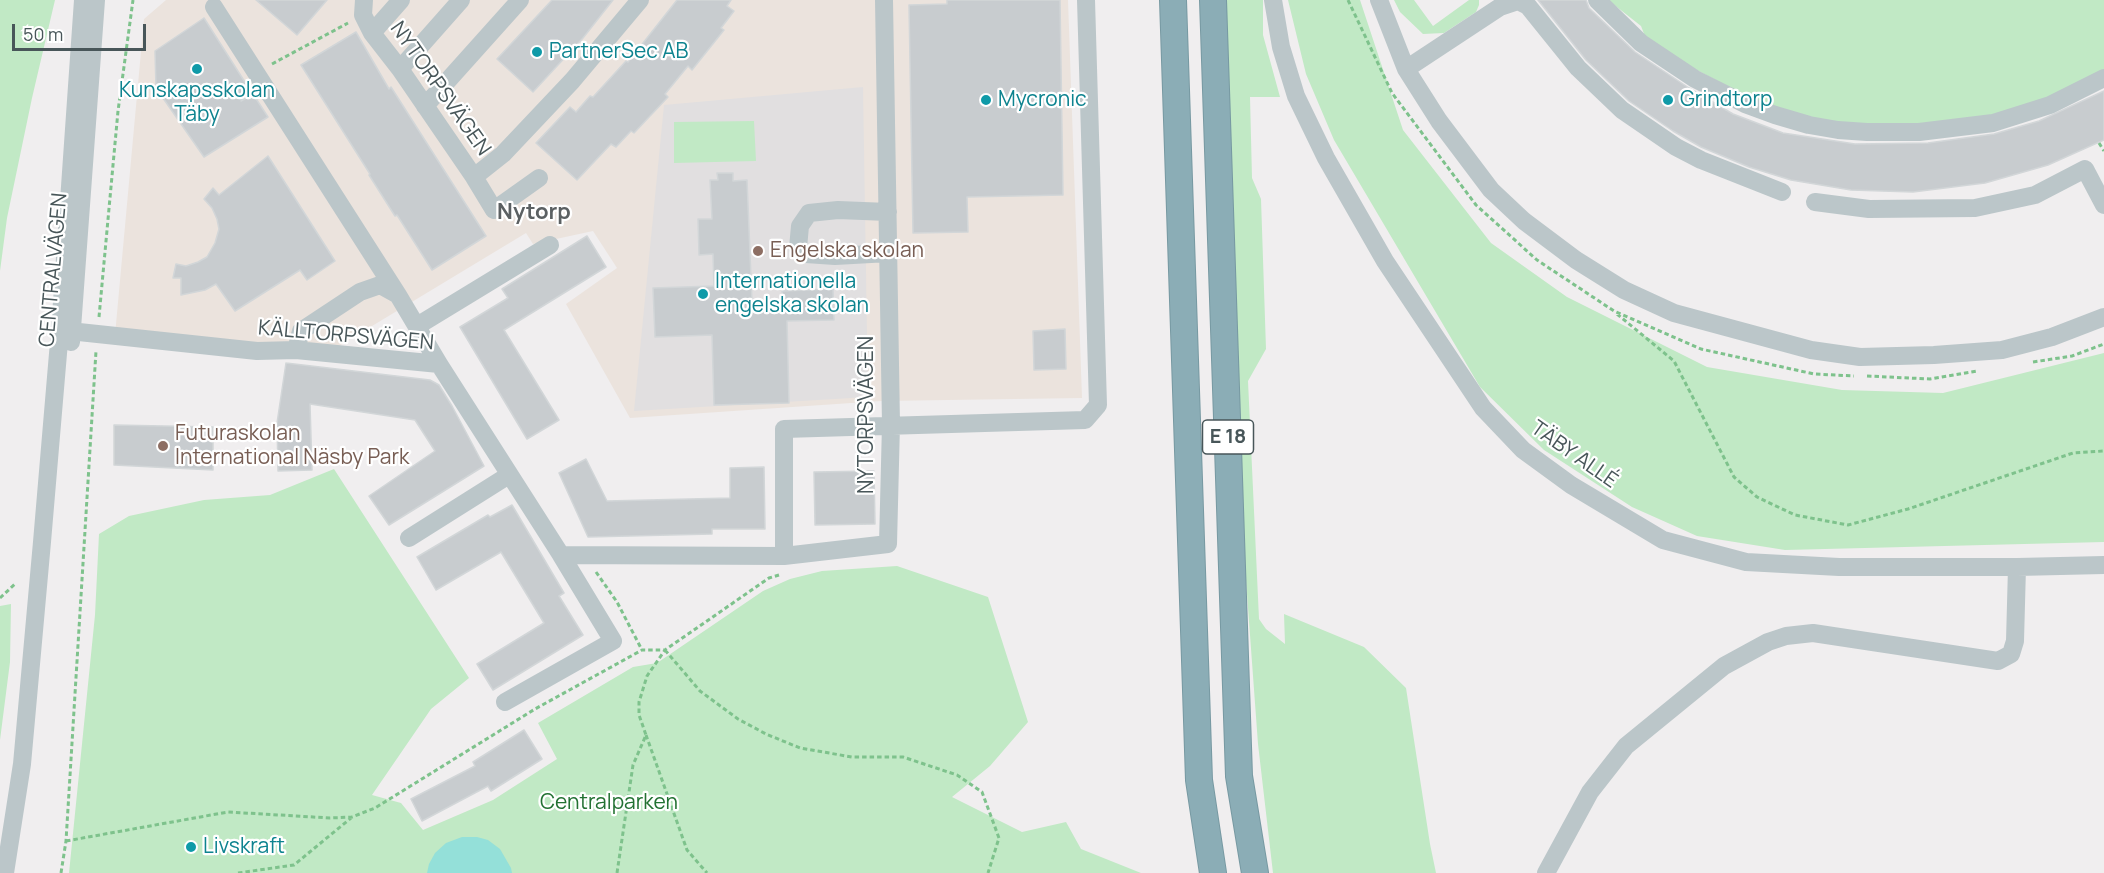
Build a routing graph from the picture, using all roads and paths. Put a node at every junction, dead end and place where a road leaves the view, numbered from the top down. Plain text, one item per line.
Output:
1 (83, 0) edge
2 (96, 0) edge
3 (133, 0) edge
4 (401, 0) edge
5 (462, 0) edge
6 (520, 0) edge
7 (640, 0) edge
8 (884, 0) edge
9 (1086, 0) edge
10 (1173, 0) edge
11 (1213, 0) edge
12 (1273, 0) edge
13 (1348, 0) edge
14 (1379, 0) edge
15 (1597, 0) edge
16 (1500, 3) edge
17 (213, 7) dead end
18 (363, 7) edge
19 (372, 33) junction
20 (268, 66) dead end
21 (400, 69) junction
22 (1406, 69) junction
23 (2104, 78) edge
24 (424, 106) junction
25 (2099, 143) dead end
26 (2104, 151) edge
27 (474, 177) junction
28 (539, 178) dead end
29 (1782, 192) dead end
30 (1815, 201) dead end
31 (2104, 205) edge
32 (888, 212) junction
33 (550, 244) dead end
34 (889, 253) junction
35 (398, 295) junction
36 (1614, 311) junction
37 (2104, 317) edge
38 (417, 326) junction
39 (66, 331) junction
40 (97, 334) junction
41 (2104, 344) edge
42 (296, 350) junction
43 (2028, 363) dead end
44 (439, 364) junction
45 (1985, 370) dead end
46 (891, 424) junction
47 (2104, 451) edge
48 (509, 475) junction
49 (409, 538) dead end
50 (561, 555) junction
51 (785, 565) junction
52 (2104, 565) edge
53 (2017, 567) junction
54 (16, 583) dead end
55 (0, 598) edge
56 (665, 650) junction
57 (505, 702) dead end
58 (646, 735) junction
59 (352, 817) junction
60 (66, 841) junction
61 (5, 873) edge
62 (61, 873) edge
63 (238, 873) edge
64 (617, 873) edge
65 (708, 873) edge
66 (988, 873) edge
67 (1213, 873) edge
68 (1255, 873) edge
69 (1546, 873) edge

1 - 39 street, CENTRALVÄGEN
2 - 39 street, CENTRALVÄGEN
3 - 40 path
4 - 19 street
5 - 21 street
6 - 24 street
7 - 27 street, NYTORPSVÄGEN
8 - 32 street, NYTORPSVÄGEN
9 - 46 street
10 - 67 highway, E 18
11 - 68 highway, E 18
12 - 53 street, TÄBY ALLÉ
13 - 36 path
14 - 22 street
15 - 23 street
16 - 22 street
16 - 29 street
17 - 35 street
18 - 19 street, NYTORPSVÄGEN
18 - 20 path
19 - 21 street, NYTORPSVÄGEN
21 - 24 street, NYTORPSVÄGEN
22 - 37 street
24 - 27 street, NYTORPSVÄGEN
25 - 26 path
27 - 28 street
30 - 31 street
32 - 34 street, NYTORPSVÄGEN
32 - 34 street
33 - 38 street
34 - 46 street, NYTORPSVÄGEN
35 - 38 street
35 - 42 street
36 - 45 path
36 - 47 path
38 - 44 street
39 - 40 street, KÄLLTORPSVÄGEN
39 - 61 street, CENTRALVÄGEN
40 - 42 street, KÄLLTORPSVÄGEN
40 - 60 path
41 - 43 path
42 - 44 street, KÄLLTORPSVÄGEN
44 - 48 street, KÄLLTORPSVÄGEN
46 - 51 street, NYTORPSVÄGEN
46 - 51 street
48 - 49 street
48 - 50 street, KÄLLTORPSVÄGEN
50 - 51 street
50 - 57 street, KÄLLTORPSVÄGEN
51 - 56 path
52 - 53 street, TÄBY ALLÉ
53 - 69 street
54 - 55 path
56 - 58 path
56 - 59 path
56 - 66 path
58 - 64 path
58 - 65 path
59 - 60 path
59 - 63 path
60 - 62 path

